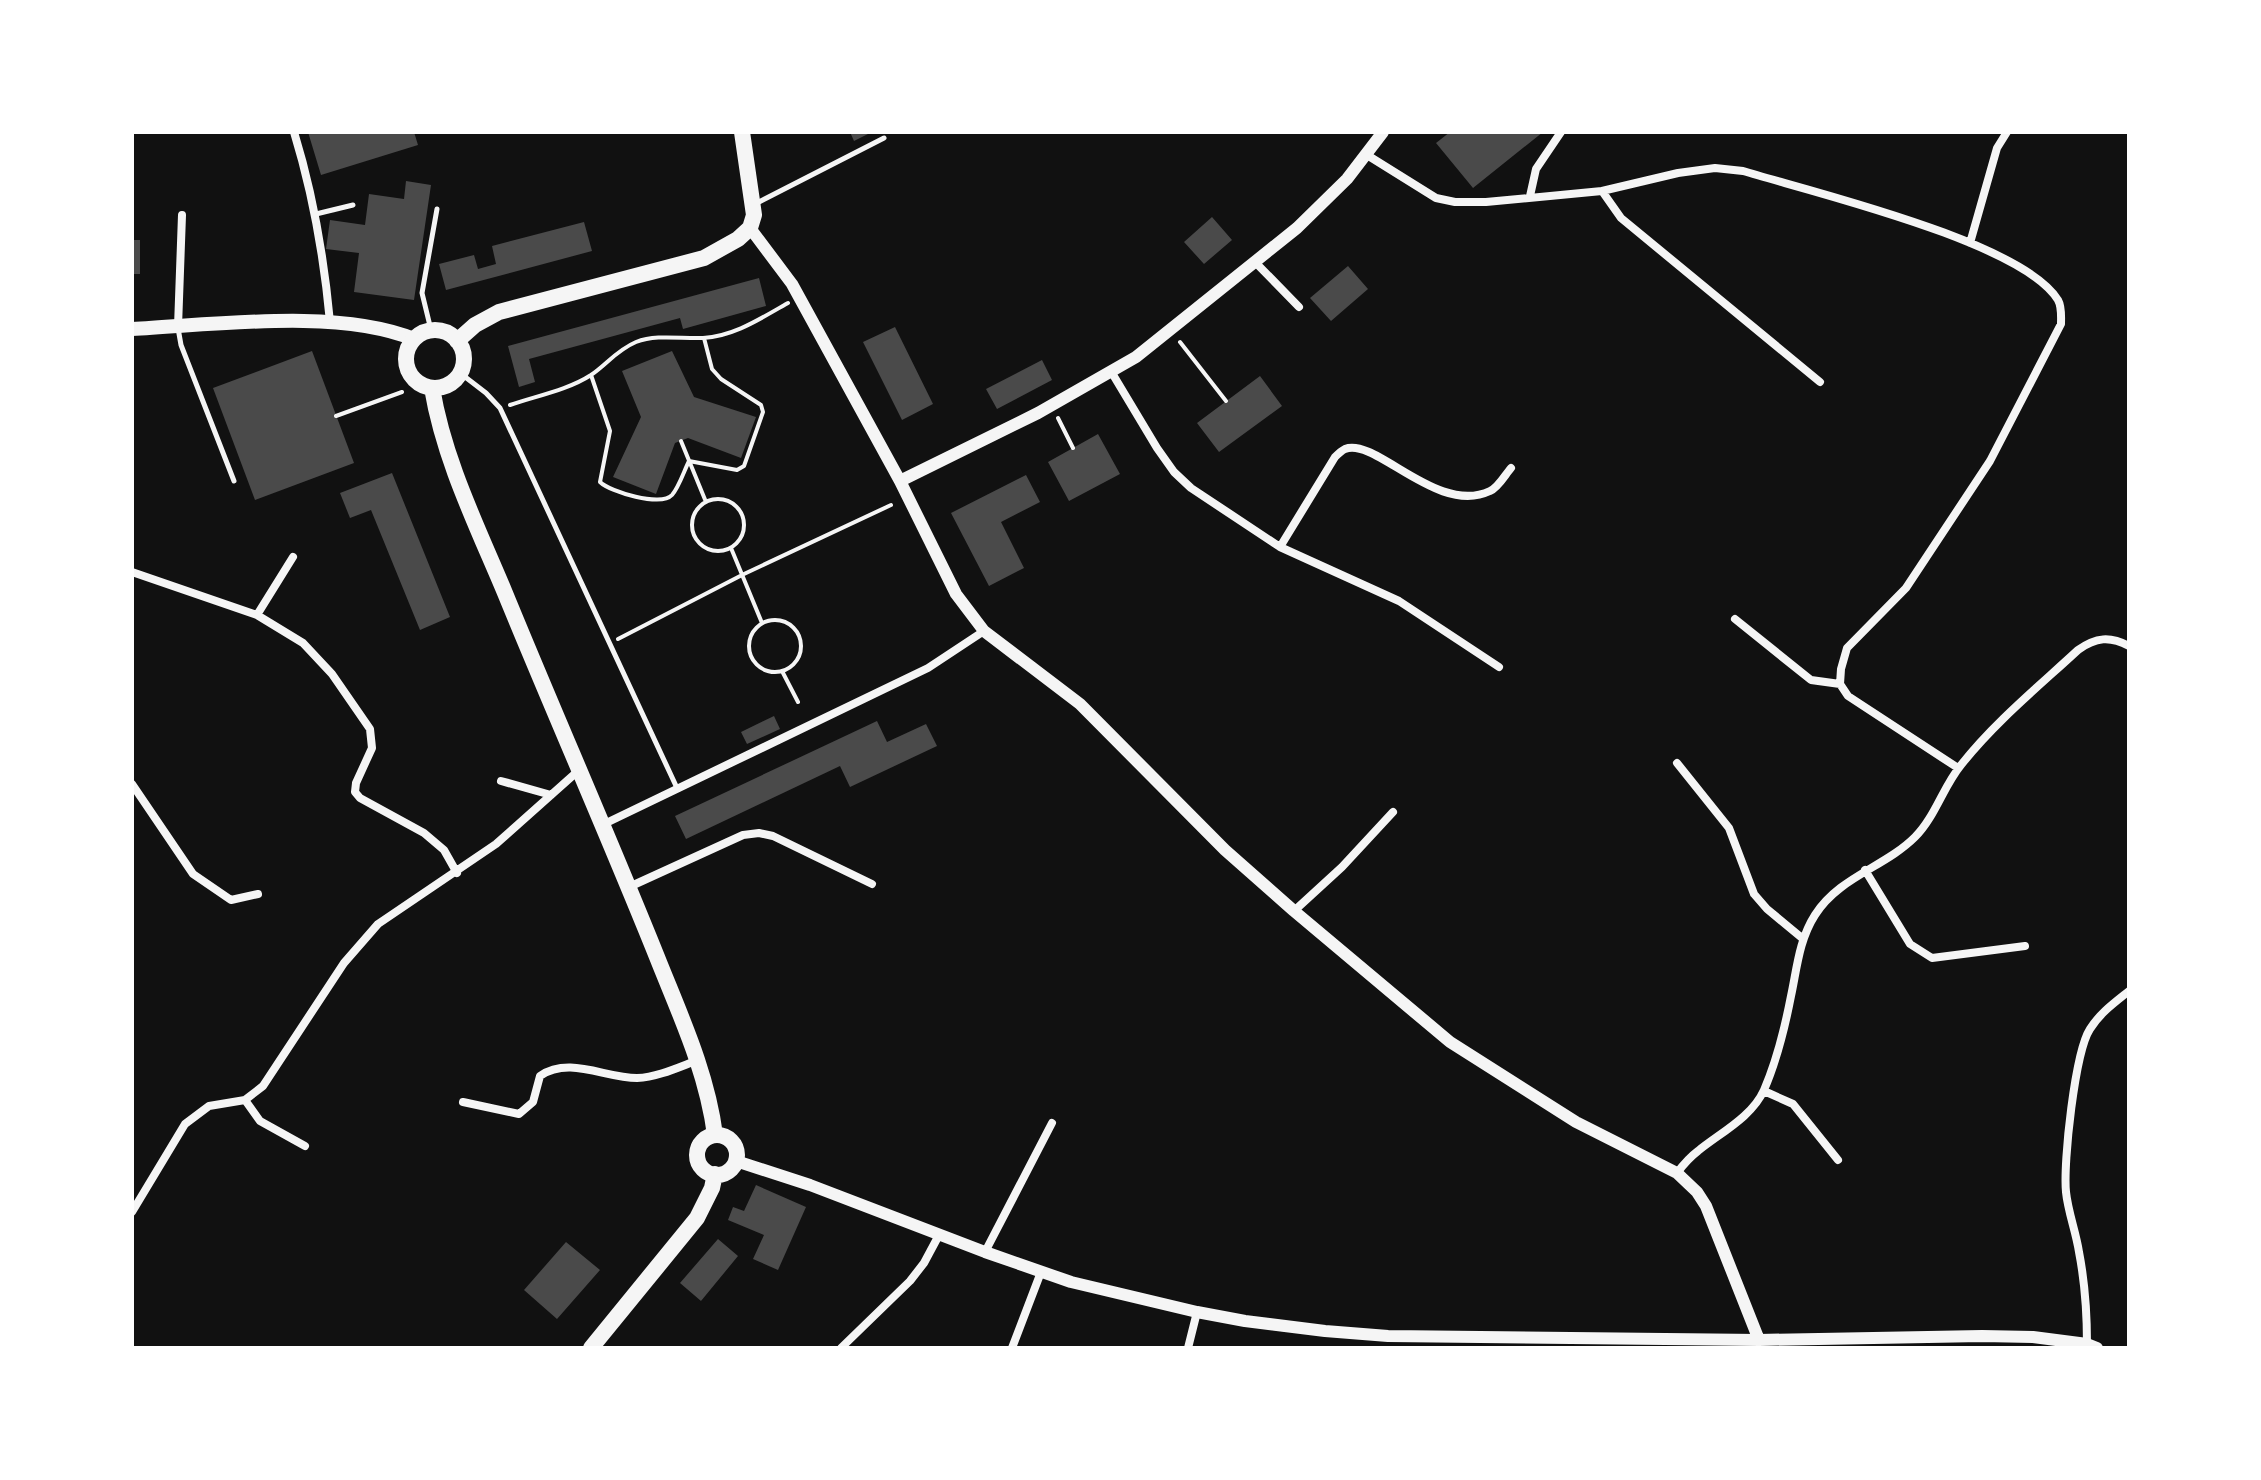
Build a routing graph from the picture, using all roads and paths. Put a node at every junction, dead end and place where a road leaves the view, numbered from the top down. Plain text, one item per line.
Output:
1 (294, 132) edge
2 (742, 132) edge
3 (1383, 132) edge
4 (1561, 132) edge
5 (2007, 132) edge
6 (884, 138) dead end
7 (1367, 155) junction
8 (1602, 191) junction
9 (1530, 196) junction
10 (754, 204) junction
11 (353, 205) dead end
12 (437, 209) dead end
13 (316, 214) junction
14 (182, 215) dead end
15 (750, 228) junction
16 (1970, 243) junction
17 (1256, 263) junction
18 (799, 297) junction
19 (1299, 307) dead end
20 (330, 322) junction
21 (178, 327) junction
22 (132, 329) edge
23 (431, 330) junction
24 (1171, 331) junction
25 (704, 338) junction
26 (414, 339) junction
27 (457, 341) junction
28 (460, 373) junction
29 (1112, 373) junction
30 (591, 375) junction
31 (1820, 382) dead end
32 (432, 388) junction
33 (402, 392) dead end
34 (1226, 401) dead end
35 (1052, 405) junction
36 (500, 408) junction
37 (336, 416) dead end
38 (681, 441) dead end
39 (1073, 448) dead end
40 (689, 461) junction
41 (1511, 468) dead end
42 (234, 481) dead end
43 (900, 481) junction
44 (706, 502) junction
45 (891, 505) dead end
46 (1280, 547) junction
47 (731, 548) junction
48 (293, 557) dead end
49 (132, 572) edge
50 (744, 574) junction
51 (257, 615) junction
52 (1735, 619) dead end
53 (762, 623) junction
54 (984, 631) junction
55 (608, 644) junction
56 (2129, 646) edge
57 (1499, 667) dead end
58 (782, 671) junction
59 (1840, 684) junction
60 (798, 702) dead end
61 (1677, 763) dead end
62 (1958, 768) junction
63 (578, 771) junction
64 (501, 781) dead end
65 (132, 784) edge
66 (678, 789) junction
67 (551, 795) junction
68 (1393, 812) dead end
69 (601, 825) junction
70 (1865, 870) junction
71 (457, 873) junction
72 (872, 884) dead end
73 (629, 887) junction
74 (258, 894) dead end
75 (1294, 911) junction
76 (1802, 938) junction
77 (2025, 946) dead end
78 (2129, 991) edge
79 (698, 1060) junction
80 (1764, 1091) junction
81 (245, 1100) junction
82 (463, 1102) dead end
83 (1052, 1123) dead end
84 (715, 1135) junction
85 (305, 1146) dead end
86 (1838, 1160) dead end
87 (736, 1161) junction
88 (1677, 1173) junction
89 (715, 1174) junction
90 (132, 1212) edge
91 (939, 1235) junction
92 (985, 1252) junction
93 (1041, 1272) junction
94 (1197, 1312) junction
95 (1759, 1340) junction
96 (1614, 1344) edge
97 (2092, 1346) edge
98 (591, 1348) edge
99 (841, 1348) edge
100 (1012, 1348) edge
101 (1188, 1348) edge

1 - 13 street
2 - 10 main road
3 - 7 street
4 - 9 street
5 - 16 street
6 - 10 lane
7 - 9 street
7 - 17 street
8 - 9 street
8 - 16 street
8 - 31 street
10 - 15 main road
11 - 13 lane
12 - 23 lane
13 - 20 street
14 - 21 street
15 - 18 street
15 - 27 main road
16 - 59 street
17 - 19 street
17 - 24 street
18 - 25 path
18 - 43 street
20 - 21 main road
20 - 26 main road
21 - 22 main road
21 - 42 lane
23 - 26 main road
23 - 27 main road
24 - 29 street
24 - 34 path
25 - 30 path
25 - 40 path
26 - 32 main road
27 - 28 main road
28 - 32 main road
28 - 36 lane
29 - 35 street
29 - 46 street
30 - 36 path
30 - 40 path
32 - 63 main road
33 - 37 path
35 - 39 path
35 - 43 street
36 - 55 lane
38 - 40 path
40 - 44 path
41 - 46 street
43 - 54 street
44 - 47 path
44 - 47 path
45 - 50 path
46 - 57 street
47 - 50 path
48 - 51 street
49 - 51 street
50 - 53 path
50 - 55 path
51 - 71 street
52 - 59 street
53 - 58 path
53 - 58 path
54 - 66 street
54 - 75 street
55 - 66 lane
56 - 62 street
58 - 60 path
59 - 62 street
61 - 76 street
62 - 70 street
63 - 67 street
63 - 69 main road
64 - 67 street
65 - 74 street
66 - 69 street
67 - 71 street
68 - 75 street
69 - 73 main road
70 - 76 street
70 - 77 street
71 - 81 street
72 - 73 street
73 - 79 main road
75 - 88 street
76 - 80 street
78 - 97 street
79 - 82 street
79 - 84 main road
80 - 86 street
80 - 88 street
81 - 85 street
81 - 90 street
83 - 92 street
84 - 87 main road
84 - 89 main road
87 - 89 main road
87 - 91 street
88 - 95 street
89 - 98 main road
91 - 92 street
91 - 99 street
92 - 93 street
93 - 94 street
93 - 100 street
94 - 96 street
94 - 101 street
95 - 96 street
95 - 97 street

